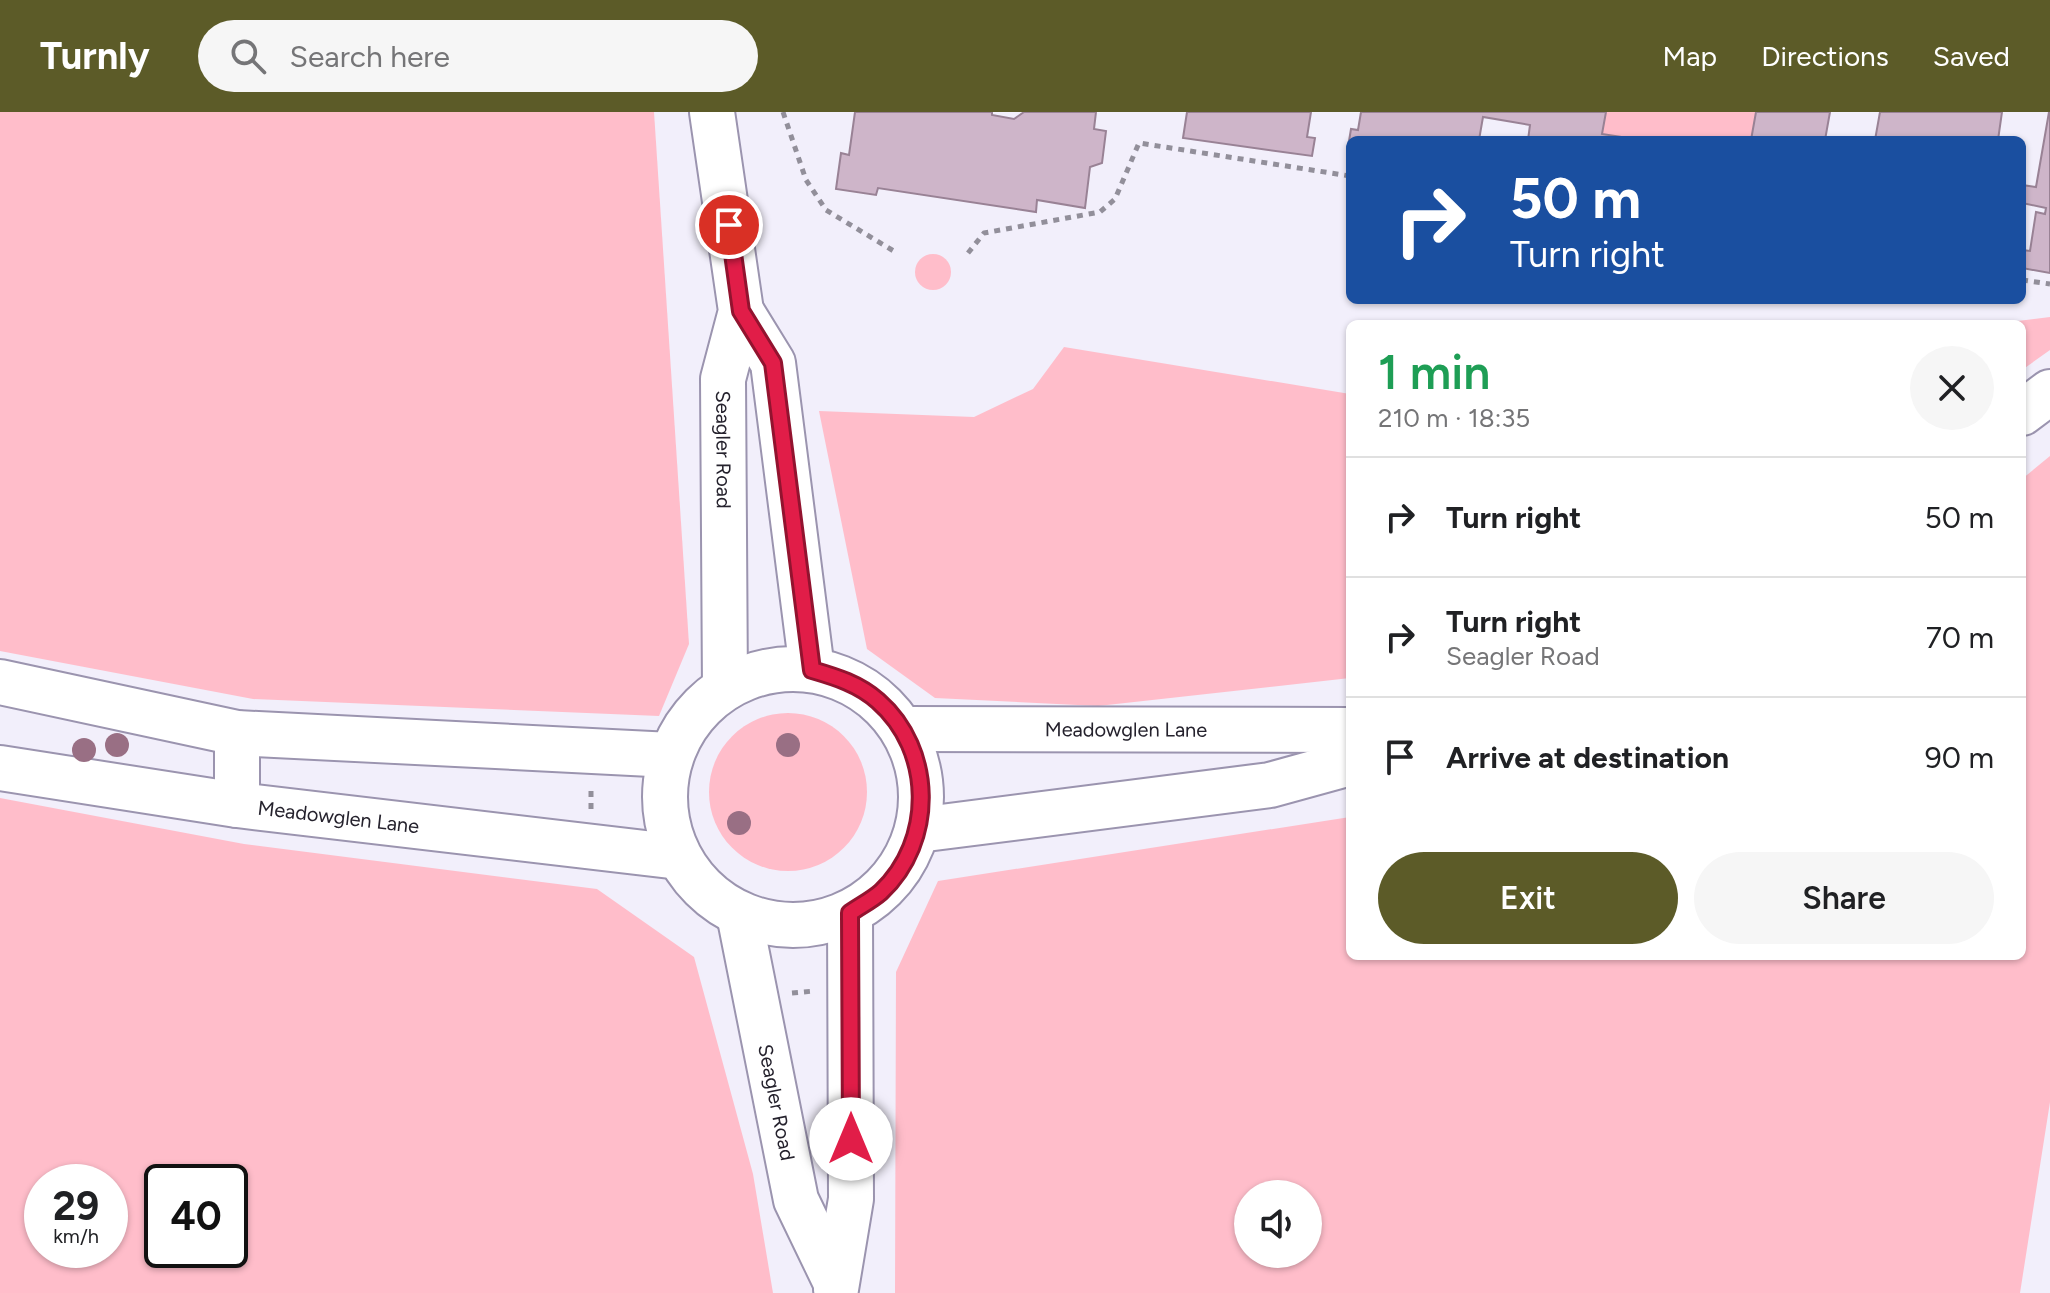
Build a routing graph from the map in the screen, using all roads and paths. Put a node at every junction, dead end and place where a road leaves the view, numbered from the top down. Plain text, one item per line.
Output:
1 (712, 112) edge
2 (783, 112) edge
3 (1346, 175) edge
4 (897, 253) dead end
5 (968, 253) dead end
6 (2026, 281) edge
7 (2050, 284) edge
8 (741, 311) junction
9 (2050, 392) edge
10 (2026, 410) edge
11 (812, 670) junction
12 (0, 682) edge
13 (725, 688) junction
14 (902, 729) junction
15 (1346, 730) edge
16 (237, 733) junction
17 (671, 755) junction
18 (1346, 764) edge
19 (0, 768) edge
20 (592, 774) dead end
21 (237, 805) junction
22 (591, 820) dead end
23 (918, 830) junction
24 (679, 857) junction
25 (850, 913) junction
26 (739, 914) junction
27 (814, 991) dead end
28 (783, 994) dead end
29 (836, 1288) edge

1 - 8 street, Seagler Road
2 - 4 path
3 - 5 path
6 - 7 path
8 - 11 street, Seagler Road
8 - 13 street, Seagler Road
9 - 10 street
11 - 13 street
11 - 14 street
12 - 16 street
13 - 17 street
14 - 15 street, Meadowglen Lane
14 - 23 street
16 - 17 street
16 - 21 street
17 - 24 street
18 - 23 street
19 - 21 street, Meadowglen Lane
20 - 22 path
21 - 24 street, Meadowglen Lane
23 - 25 street
24 - 26 street
25 - 26 street
25 - 29 street, Seagler Road
26 - 29 street, Seagler Road
27 - 28 path

